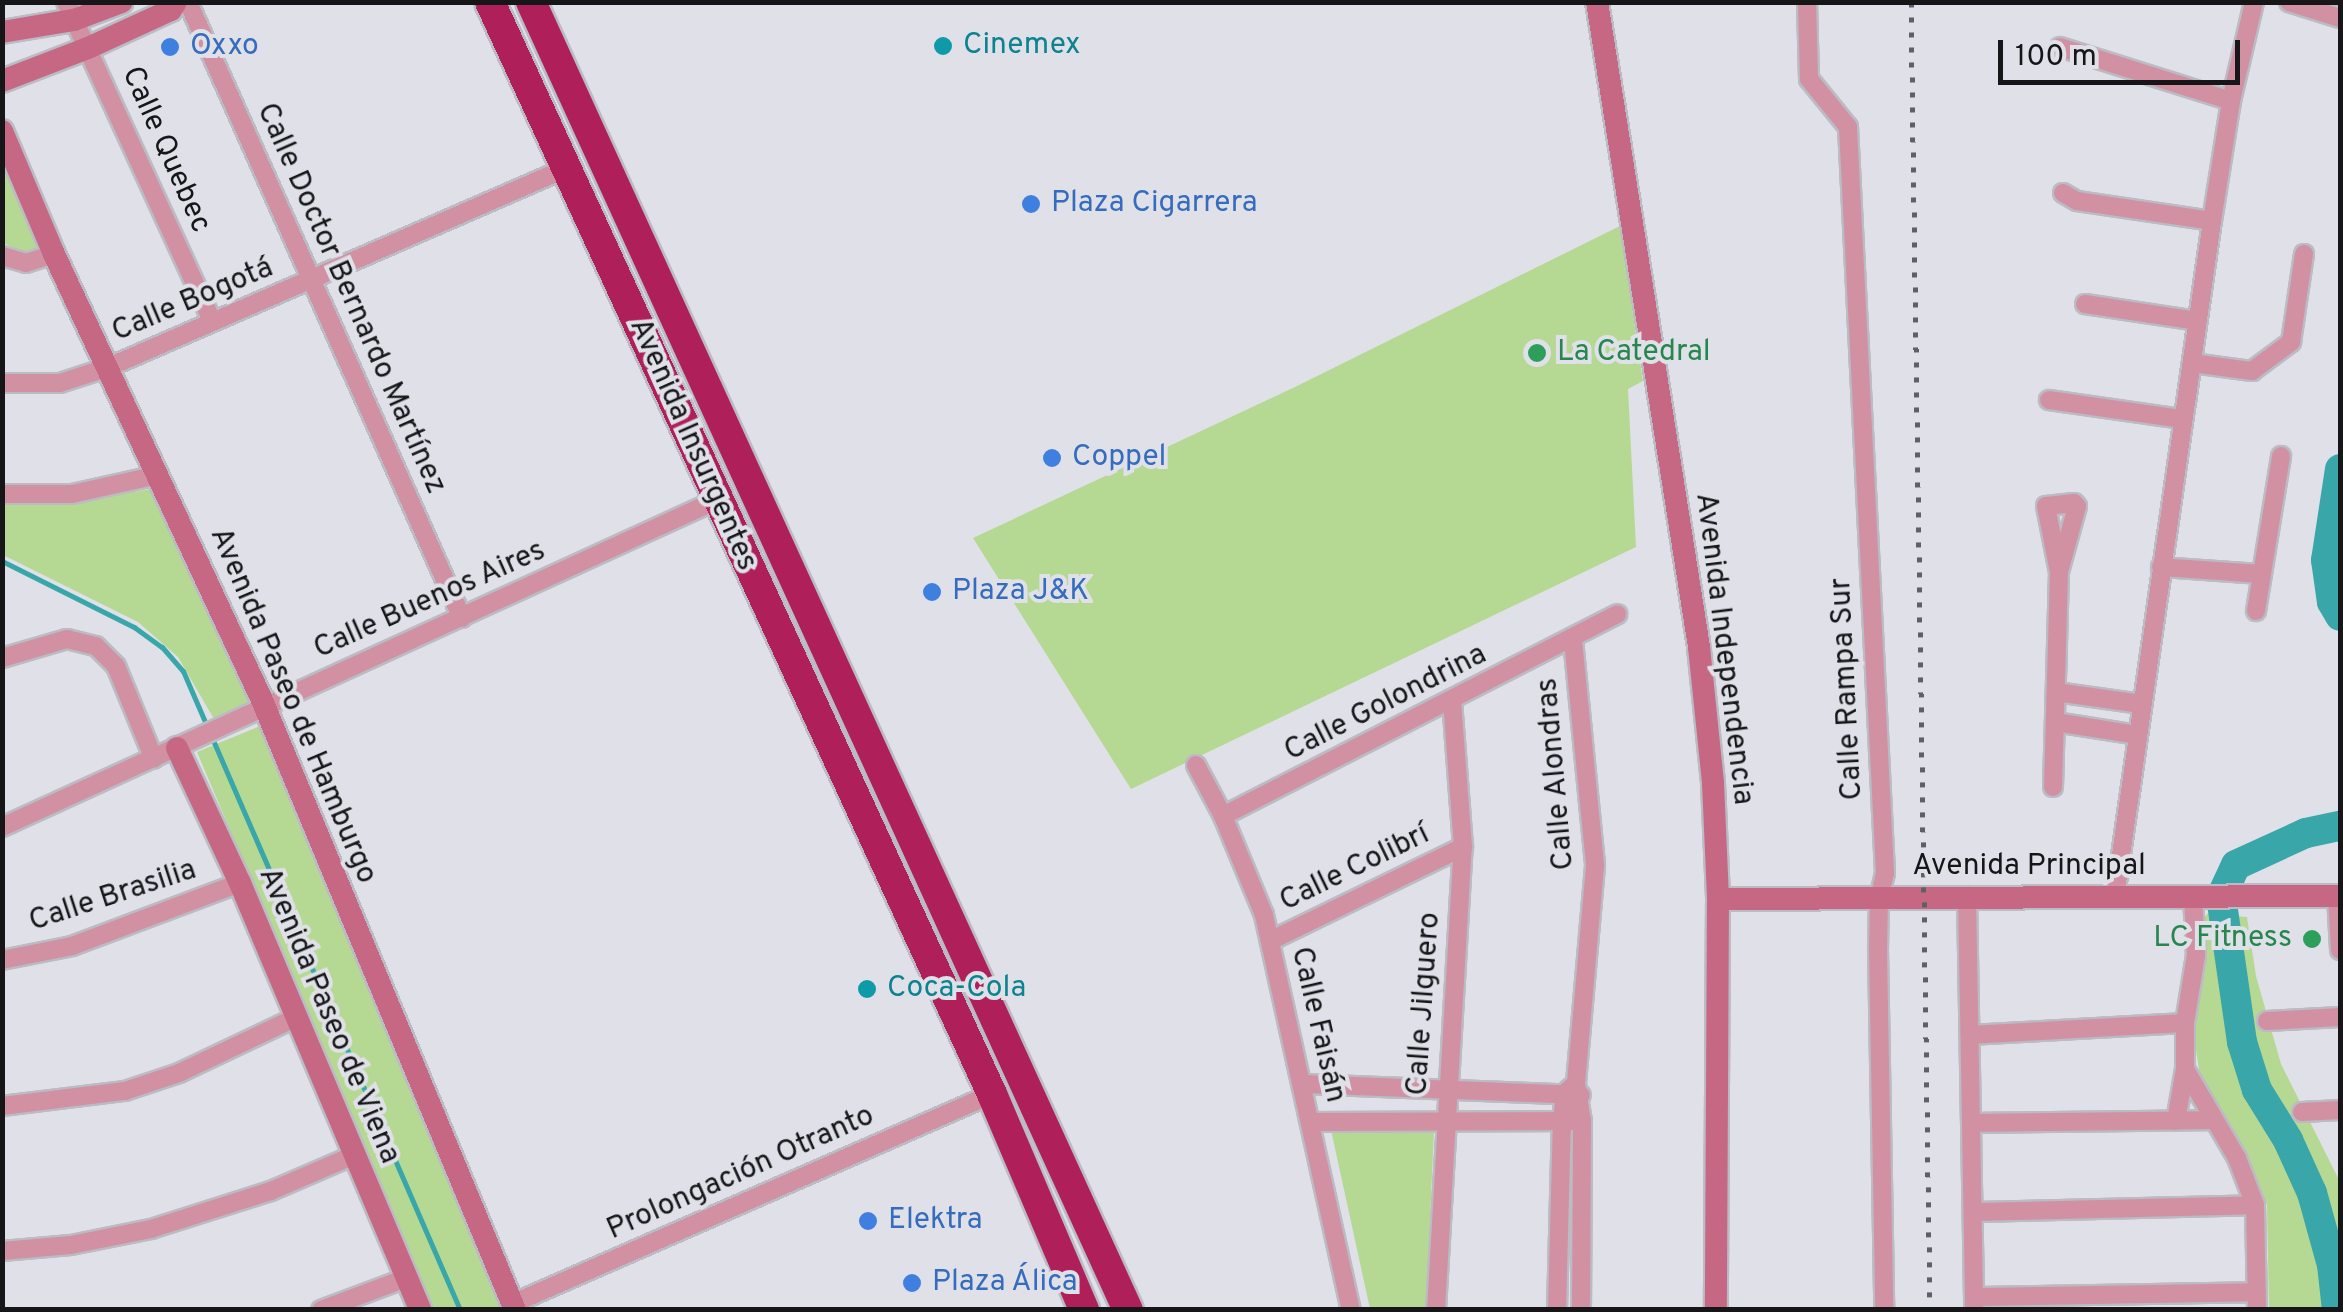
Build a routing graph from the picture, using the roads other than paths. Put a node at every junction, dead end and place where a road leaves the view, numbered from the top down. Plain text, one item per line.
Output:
1 (122, 2) edge
2 (176, 2) edge
3 (188, 2) edge
4 (490, 2) edge
5 (531, 2) edge
6 (1597, 2) edge
7 (1807, 2) edge
8 (2254, 2) edge
9 (2288, 2) edge
10 (70, 11) edge
11 (2340, 18) edge
12 (2, 32) edge
13 (2060, 47) dead end
14 (88, 48) junction
15 (2, 81) edge
16 (2232, 101) junction
17 (541, 114) junction
18 (2, 132) edge
19 (565, 169) junction
20 (2064, 193) dead end
21 (2212, 221) junction
22 (54, 254) junction
23 (2304, 254) dead end
24 (2, 256) edge
25 (314, 279) junction
26 (660, 280) junction
27 (625, 298) junction
28 (2084, 304) dead end
29 (2197, 321) junction
30 (212, 322) junction
31 (2192, 364) junction
32 (109, 367) junction
33 (2, 382) edge
34 (2048, 400) dead end
35 (2182, 419) junction
36 (2281, 456) dead end
37 (158, 475) junction
38 (2, 494) edge
39 (718, 500) junction
40 (2161, 567) junction
41 (2059, 572) dead end
42 (2262, 574) junction
43 (806, 603) junction
44 (2256, 611) dead end
45 (1617, 614) dead end
46 (462, 618) junction
47 (1573, 640) junction
48 (2, 658) edge
49 (834, 664) junction
50 (798, 680) junction
51 (2056, 692) junction
52 (1452, 702) junction
53 (2141, 704) junction
54 (264, 705) junction
55 (2055, 722) junction
56 (2137, 735) junction
57 (186, 743) junction
58 (154, 759) junction
59 (1196, 764) dead end
60 (2053, 787) dead end
61 (1223, 816) junction
62 (2, 827) edge
63 (1464, 847) junction
64 (930, 871) junction
65 (240, 883) junction
66 (896, 887) junction
67 (1967, 896) junction
68 (2198, 896) junction
69 (2339, 896) edge
70 (2115, 897) junction
71 (1879, 898) junction
72 (1718, 899) junction
73 (1270, 941) junction
74 (2340, 950) edge
75 (2, 960) edge
76 (297, 1017) junction
77 (2340, 1017) edge
78 (2267, 1020) dead end
79 (2184, 1023) junction
80 (1970, 1035) junction
81 (2185, 1069) junction
82 (1305, 1084) junction
83 (1446, 1089) junction
84 (1574, 1091) junction
85 (992, 1094) junction
86 (2, 1106) edge
87 (2340, 1110) edge
88 (2302, 1112) dead end
89 (2214, 1120) junction
90 (1562, 1121) junction
91 (2176, 1121) junction
92 (1311, 1122) junction
93 (1445, 1122) junction
94 (1582, 1122) junction
95 (1974, 1123) junction
96 (354, 1155) junction
97 (2255, 1205) junction
98 (1976, 1212) junction
99 (2, 1251) edge
100 (406, 1278) junction
101 (2257, 1301) edge
102 (1974, 1303) edge
103 (514, 1307) edge
104 (321, 1310) edge
105 (420, 1310) edge
106 (1084, 1310) edge
107 (1128, 1310) edge
108 (1351, 1310) edge
109 (1436, 1310) edge
110 (1557, 1310) edge
111 (1582, 1310) edge
112 (1716, 1310) edge
113 (1884, 1310) edge

1 - 10 street
2 - 14 street
3 - 25 street, Calle Doctor Bernardo Martínez
4 - 17 highway, Avenida Insurgentes
5 - 26 highway, Avenida Insurgentes
6 - 72 street, Avenida Independencia
7 - 71 street, Calle Rampa Sur
8 - 16 street
9 - 11 street
10 - 12 street
10 - 14 street, Calle Quebec
13 - 16 street
14 - 15 street
14 - 30 street, Calle Quebec
16 - 21 street
17 - 19 highway, Avenida Insurgentes
17 - 26 highway
18 - 22 street, Avenida Paseo de Hamburgo
19 - 25 street, Calle Bogotá
19 - 27 highway, Avenida Insurgentes
20 - 21 street
21 - 29 street
22 - 24 street
22 - 32 street, Avenida Paseo de Hamburgo
23 - 31 street
25 - 30 street, Calle Bogotá
25 - 46 street, Calle Doctor Bernardo Martínez
26 - 27 highway
26 - 43 highway, Avenida Insurgentes
27 - 39 highway, Avenida Insurgentes
28 - 29 street
29 - 31 street
30 - 32 street, Calle Bogotá
31 - 35 street
32 - 33 street, Calle Bogotá
32 - 37 street, Avenida Paseo de Hamburgo
34 - 35 street
35 - 40 street
36 - 42 street
37 - 38 street
37 - 54 street, Avenida Paseo de Hamburgo
39 - 43 highway
39 - 46 street, Calle Buenos Aires
39 - 50 highway, Avenida Insurgentes
40 - 42 street
40 - 53 street
41 - 51 street
42 - 44 street
43 - 49 highway, Avenida Insurgentes
45 - 47 street, Calle Golondrina
46 - 54 street, Calle Buenos Aires
47 - 52 street, Calle Golondrina
47 - 84 street, Calle Alondras
48 - 58 street
49 - 50 highway
49 - 64 highway, Avenida Insurgentes
50 - 66 highway, Avenida Insurgentes
51 - 53 street
51 - 55 street
52 - 61 street, Calle Golondrina
52 - 63 street, Calle Jilguero
53 - 56 street
54 - 57 street, Calle Buenos Aires
54 - 103 street, Avenida Paseo de Hamburgo
55 - 56 street
55 - 60 street
56 - 70 street
57 - 58 street, Calle Buenos Aires
57 - 65 street, Avenida Paseo de Viena
58 - 62 street, Calle Buenos Aires
59 - 61 street, Calle Faisán
61 - 73 street, Calle Faisán
63 - 73 street, Calle Colibrí
63 - 83 street, Calle Jilguero
64 - 66 highway
64 - 107 highway, Avenida Insurgentes
65 - 75 street, Calle Brasilia
65 - 76 street, Avenida Paseo de Viena
66 - 85 highway, Avenida Insurgentes
67 - 70 street, Avenida Principal
67 - 71 street, Avenida Principal
67 - 80 street
68 - 69 street, Avenida Principal
68 - 70 street, Avenida Principal
68 - 79 street
69 - 74 street
71 - 72 street, Avenida Principal
71 - 113 street, Calle Rampa Sur
72 - 112 street, Avenida Independencia
73 - 82 street, Calle Faisán
76 - 86 street
76 - 96 street, Avenida Paseo de Viena
77 - 78 street
79 - 80 street
79 - 81 street
80 - 95 street
81 - 89 street
81 - 91 street
82 - 83 street
82 - 92 street, Calle Faisán
83 - 84 street
83 - 93 street, Calle Jilguero
84 - 90 street, Calle Alondras
84 - 94 street, Calle Alondras
85 - 103 street, Prolongación Otranto
85 - 106 highway, Avenida Insurgentes
87 - 88 street
89 - 91 street
89 - 97 street
90 - 93 street
90 - 94 street
90 - 110 street, Calle Alondras
91 - 95 street
92 - 93 street
92 - 108 street, Calle Faisán
93 - 109 street, Calle Jilguero
94 - 111 street, Calle Alondras
95 - 98 street
96 - 99 street
96 - 100 street, Avenida Paseo de Viena
97 - 98 street
97 - 101 street
98 - 102 street
100 - 104 street
100 - 105 street, Avenida Paseo de Viena
101 - 102 street

